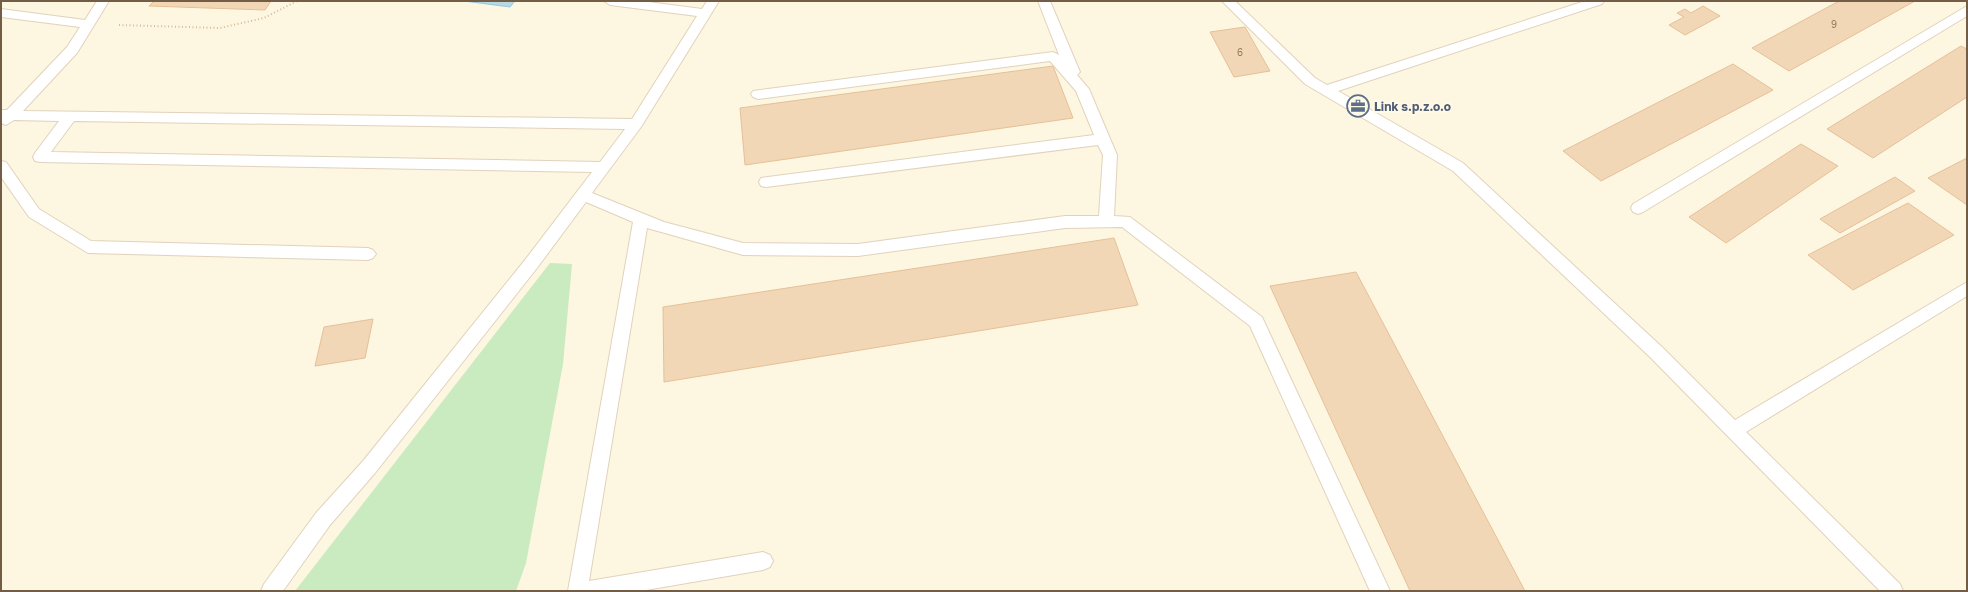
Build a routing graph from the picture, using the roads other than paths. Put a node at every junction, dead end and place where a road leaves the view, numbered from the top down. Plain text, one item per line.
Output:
1 (610, 1) edge
2 (1044, 1) edge
3 (1228, 1) edge
4 (1598, 1) edge
5 (101, 2) edge
6 (709, 7) edge
7 (1967, 10) edge
8 (1, 13) edge
9 (88, 24) junction
10 (1078, 85) junction
11 (1326, 90) junction
12 (758, 94) dead end
13 (70, 116) junction
14 (4, 118) edge
15 (636, 124) junction
16 (1103, 139) junction
17 (1, 166) edge
18 (604, 167) junction
19 (766, 182) dead end
20 (583, 195) junction
21 (1638, 208) dead end
22 (641, 219) junction
23 (1106, 222) junction
24 (368, 254) dead end
25 (1967, 288) edge
26 (1734, 430) junction
27 (764, 561) dead end
28 (271, 591) edge
29 (578, 591) edge
30 (586, 591) edge
31 (1380, 591) edge
32 (1893, 591) edge

1 - 6 lane
2 - 10 lane
3 - 11 lane
4 - 11 lane
5 - 9 lane
6 - 15 lane
7 - 21 lane
8 - 9 lane
9 - 14 lane
10 - 12 lane
10 - 16 lane
11 - 26 lane
13 - 14 lane
13 - 15 lane
13 - 18 lane
15 - 18 lane
16 - 19 lane
16 - 23 lane
17 - 24 lane
18 - 20 lane
20 - 22 lane
20 - 28 lane
22 - 23 lane
22 - 29 lane
23 - 31 lane
25 - 26 lane
26 - 32 lane
27 - 30 lane

